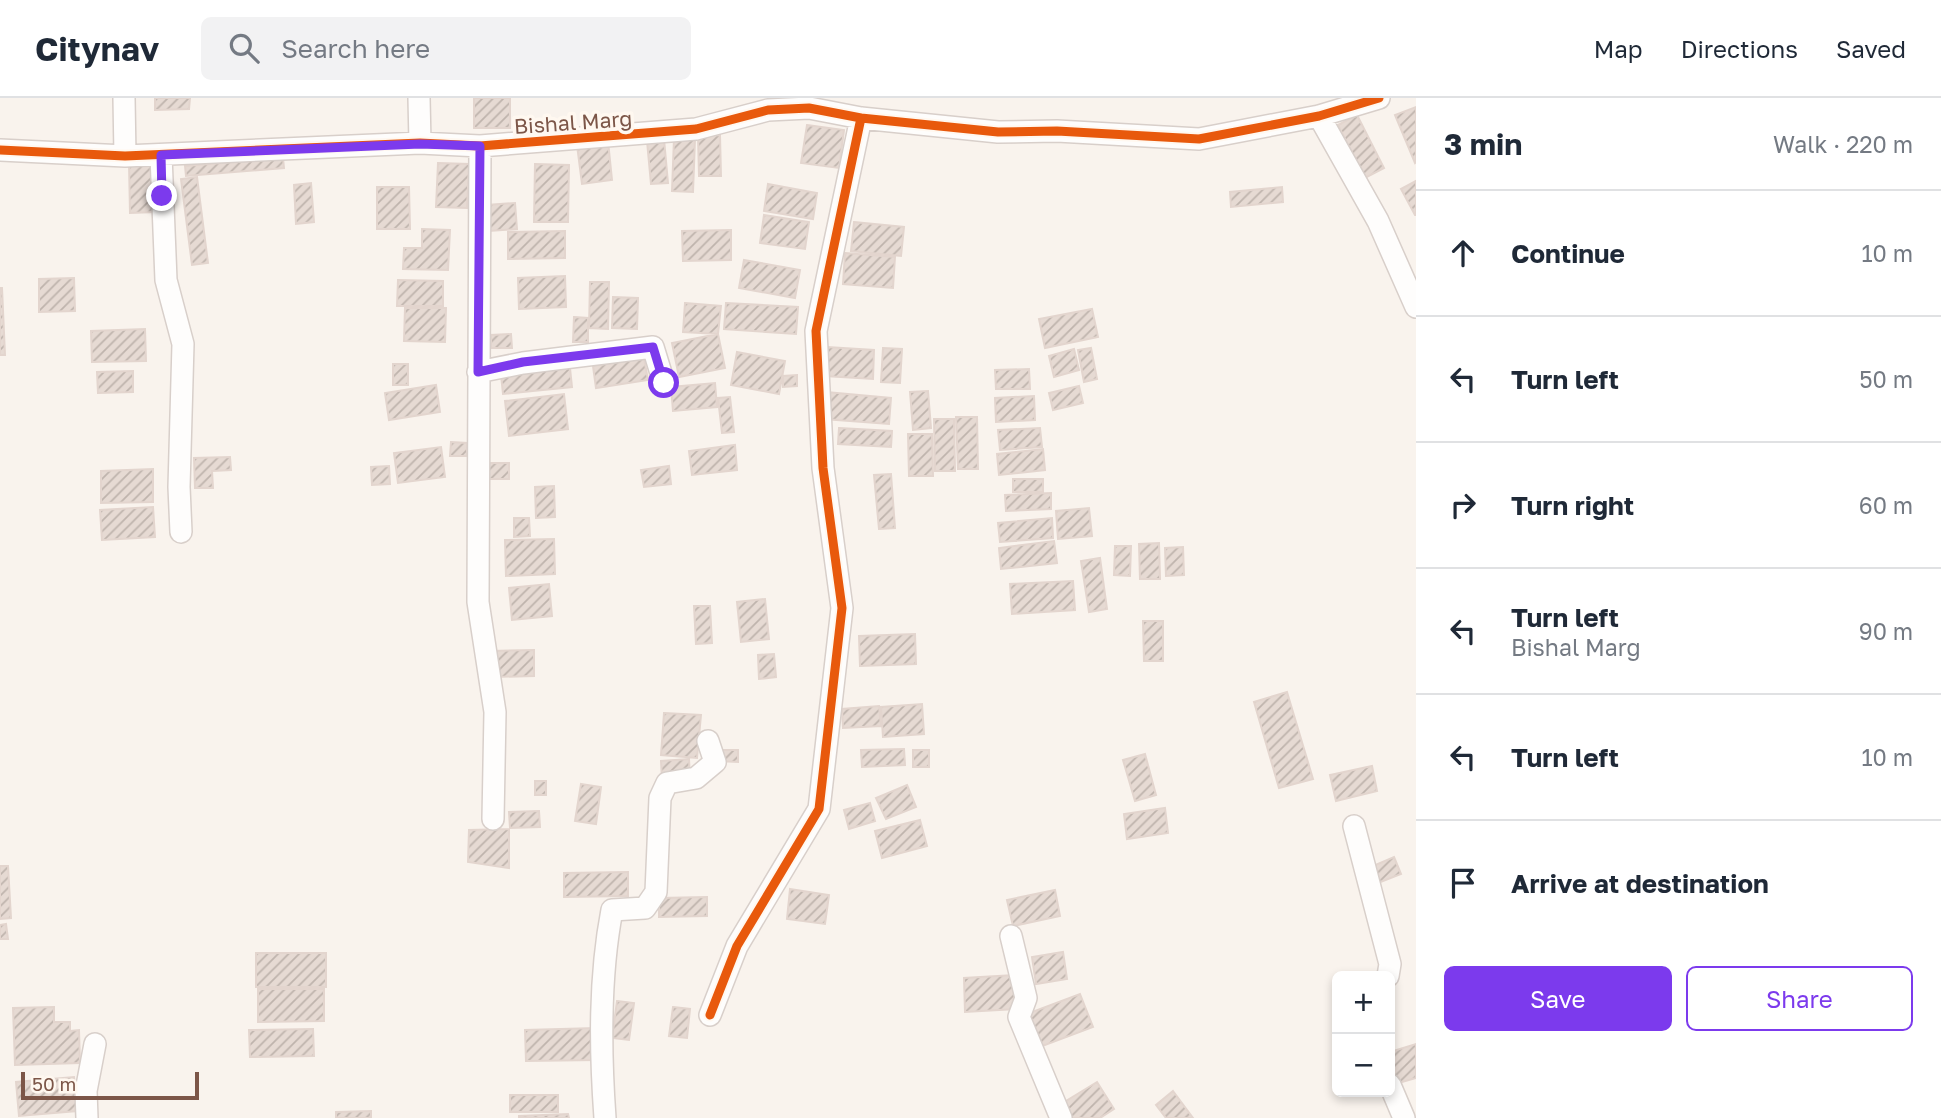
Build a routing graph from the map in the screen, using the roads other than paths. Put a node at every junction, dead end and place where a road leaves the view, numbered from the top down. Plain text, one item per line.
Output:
1 (124, 98) edge
2 (419, 98) edge
3 (1379, 98) edge
4 (810, 103) edge
5 (1319, 116) junction
6 (861, 118) junction
7 (420, 144) junction
8 (480, 146) junction
9 (0, 150) edge
10 (161, 155) junction
11 (125, 156) junction
12 (1416, 307) edge
13 (478, 372) junction
14 (664, 383) dead end
15 (181, 532) dead end
16 (708, 741) dead end
17 (493, 819) dead end
18 (1354, 826) dead end
19 (1011, 936) dead end
20 (1389, 971) edge
21 (710, 1015) dead end
22 (95, 1044) dead end
23 (1395, 1097) edge
24 (87, 1118) edge
25 (605, 1118) edge
26 (1061, 1118) edge
27 (1404, 1118) edge

1 - 11 street
2 - 7 street
3 - 5 street, Bishal Marg
4 - 6 street, Bishal Marg
4 - 8 street, Bishal Marg
5 - 6 street, Bishal Marg
5 - 12 street
6 - 21 street
7 - 8 street, Bishal Marg
7 - 10 street, Bishal Marg
8 - 13 street
9 - 11 street, Bishal Marg
10 - 11 street, Bishal Marg
10 - 15 street
13 - 14 street
13 - 17 street
16 - 25 street
18 - 20 street
19 - 26 street
22 - 24 street
23 - 27 street

